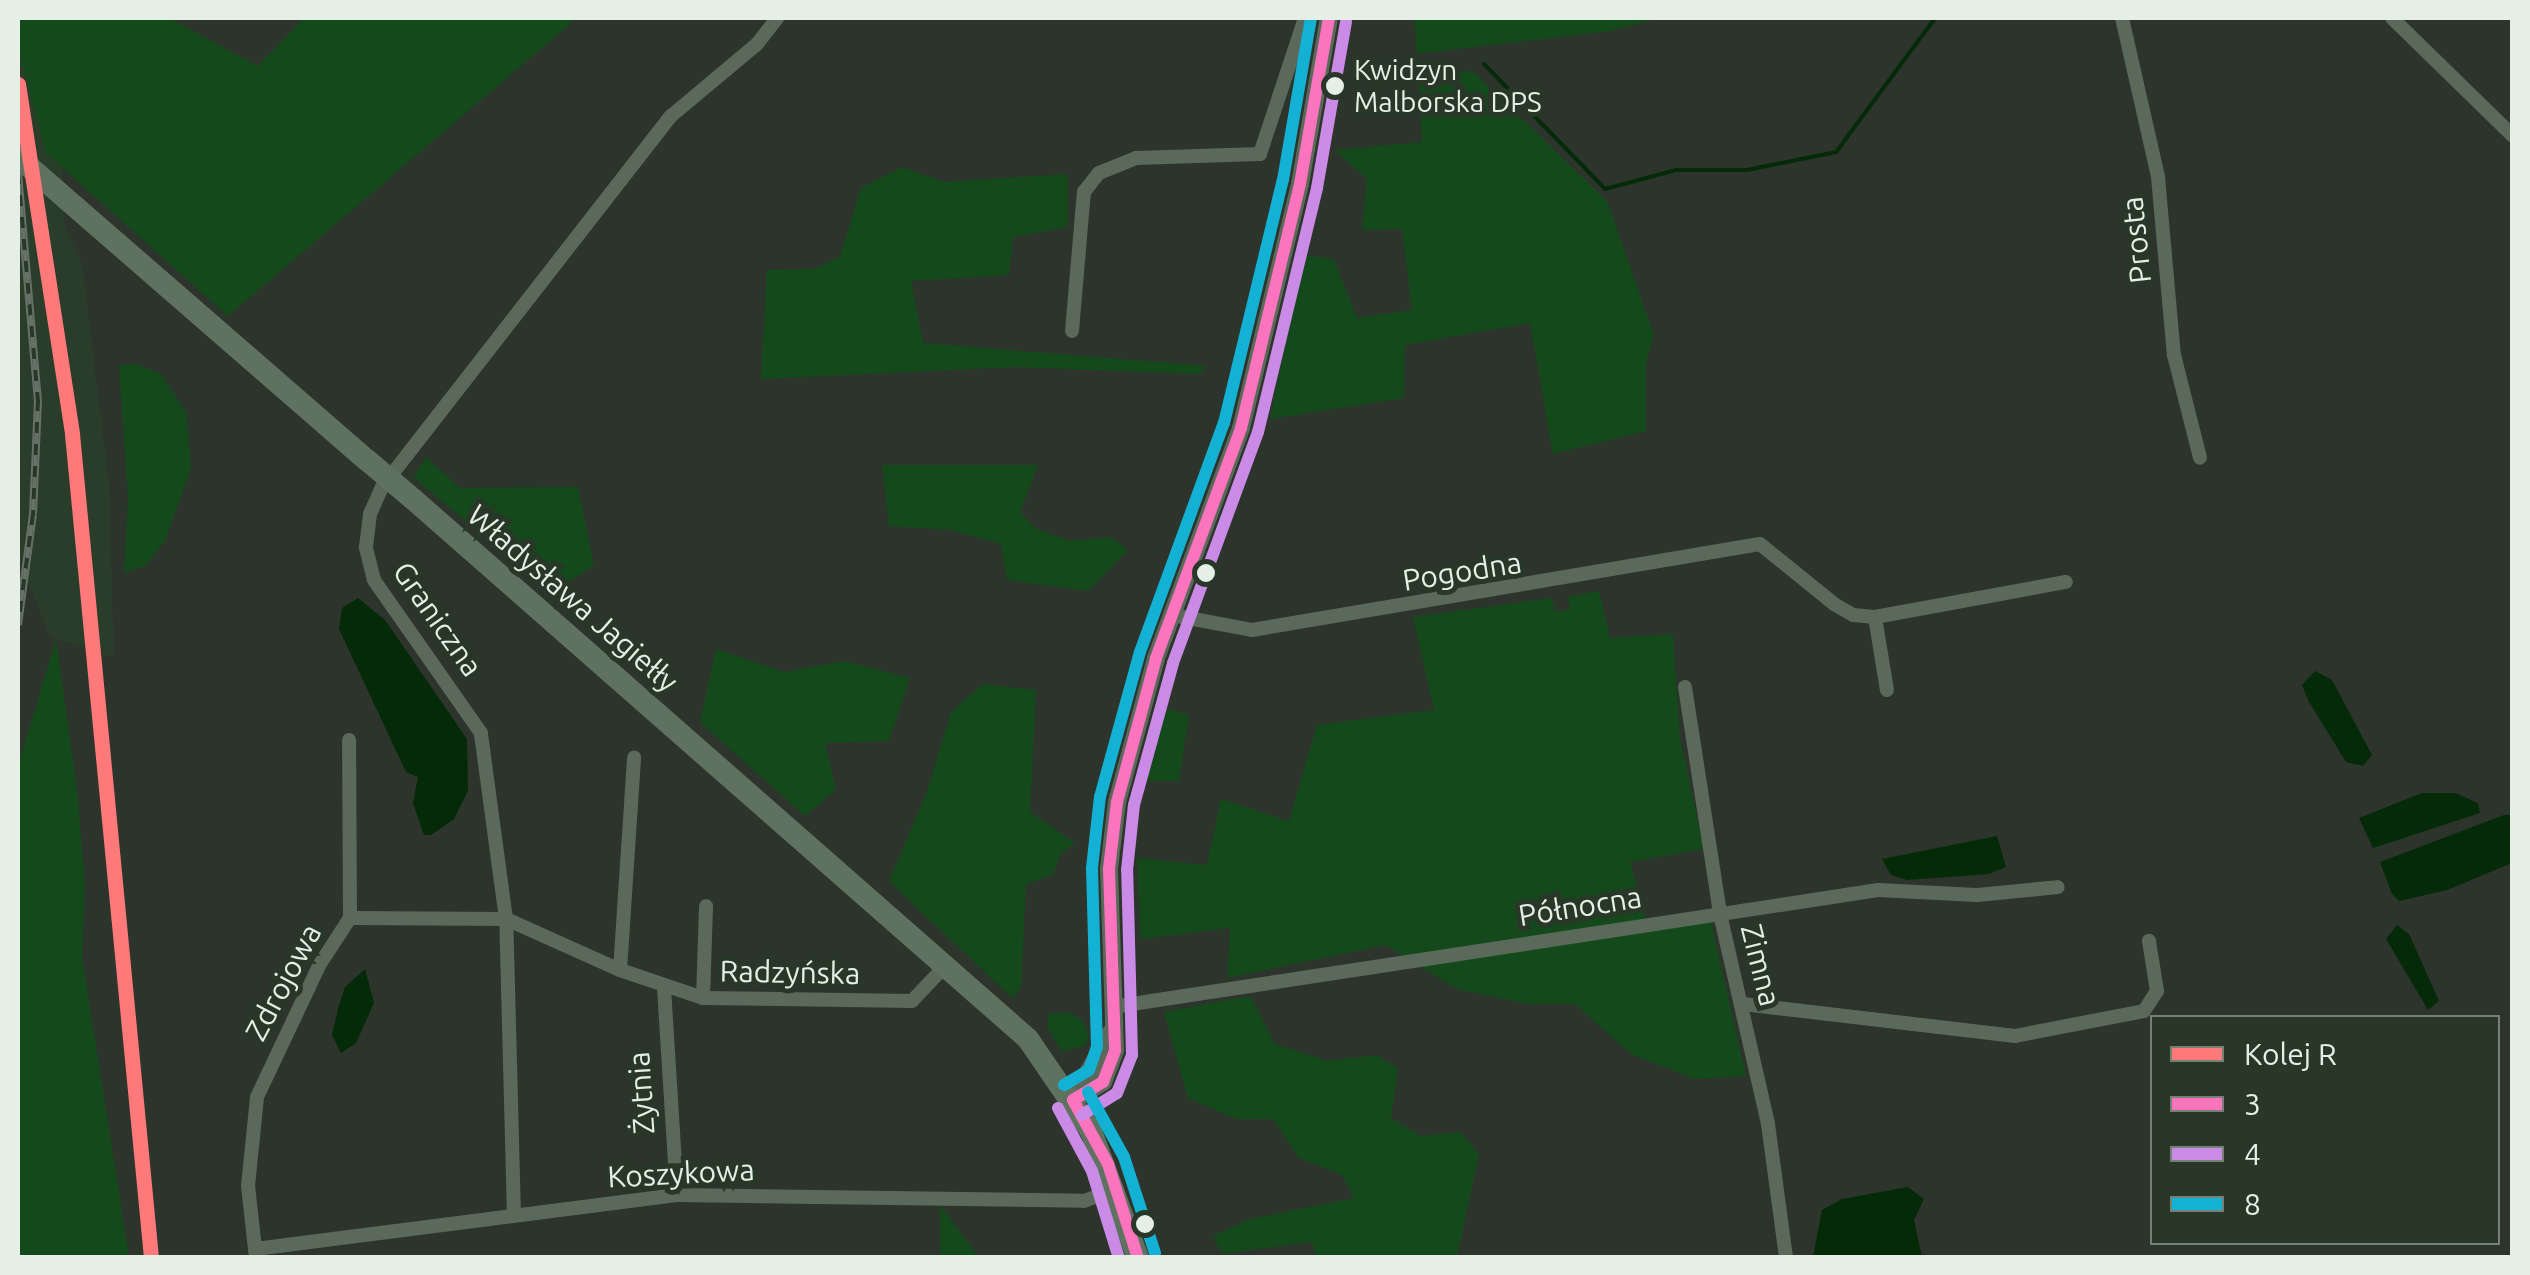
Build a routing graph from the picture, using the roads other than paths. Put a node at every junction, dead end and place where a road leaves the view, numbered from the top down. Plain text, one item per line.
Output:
1 (777, 18) edge
2 (1305, 18) edge
3 (1324, 18) edge
4 (2122, 18) edge
5 (2392, 18) edge
6 (2512, 135) edge
7 (18, 157) edge
8 (1072, 330) dead end
9 (2200, 458) dead end
10 (2066, 582) dead end
11 (1172, 615) junction
12 (1875, 616) junction
13 (1685, 686) dead end
14 (1887, 690) dead end
15 (349, 740) dead end
16 (634, 757) dead end
17 (2058, 887) dead end
18 (706, 906) dead end
19 (1720, 914) junction
20 (350, 918) junction
21 (506, 919) junction
22 (2149, 941) dead end
23 (948, 962) junction
24 (620, 970) junction
25 (664, 988) junction
26 (702, 998) junction
27 (1743, 1004) junction
28 (1112, 1008) junction
29 (1113, 1030) junction
30 (1090, 1072) junction
31 (1056, 1073) junction
32 (1073, 1100) junction
33 (1117, 1189) junction
34 (677, 1195) junction
35 (514, 1216) junction
36 (256, 1253) edge
37 (1138, 1258) edge
38 (1786, 1258) edge

1 - 21 street, Graniczna
2 - 8 street
3 - 11 street
4 - 9 street, Prosta
5 - 6 street
7 - 23 main road, Władysława Jagiełły, bridge
10 - 12 street
11 - 12 street, Pogodna
11 - 28 street
12 - 14 street
13 - 19 street, Zimna
15 - 20 street, Zdrojowa
16 - 24 street
17 - 19 street, Północna
18 - 26 street
19 - 27 street, Zimna
19 - 28 street, Północna
20 - 21 street, Radzyńska
20 - 36 street, Zdrojowa
21 - 24 street, Radzyńska
21 - 35 street, Graniczna
22 - 27 street
23 - 26 street, Radzyńska
23 - 31 main road, Władysława Jagiełły
24 - 25 street, Radzyńska
25 - 26 street, Radzyńska
25 - 34 street, Żytnia
27 - 38 street, Zimna
28 - 29 street
29 - 30 street
29 - 32 street
30 - 31 street
30 - 32 street
31 - 32 main road, Władysława Jagiełły
32 - 33 main road, Władysława Jagiełły
33 - 34 street, Koszykowa
33 - 37 main road, Władysława Jagiełły
34 - 35 street, Koszykowa
35 - 36 street, Koszykowa

